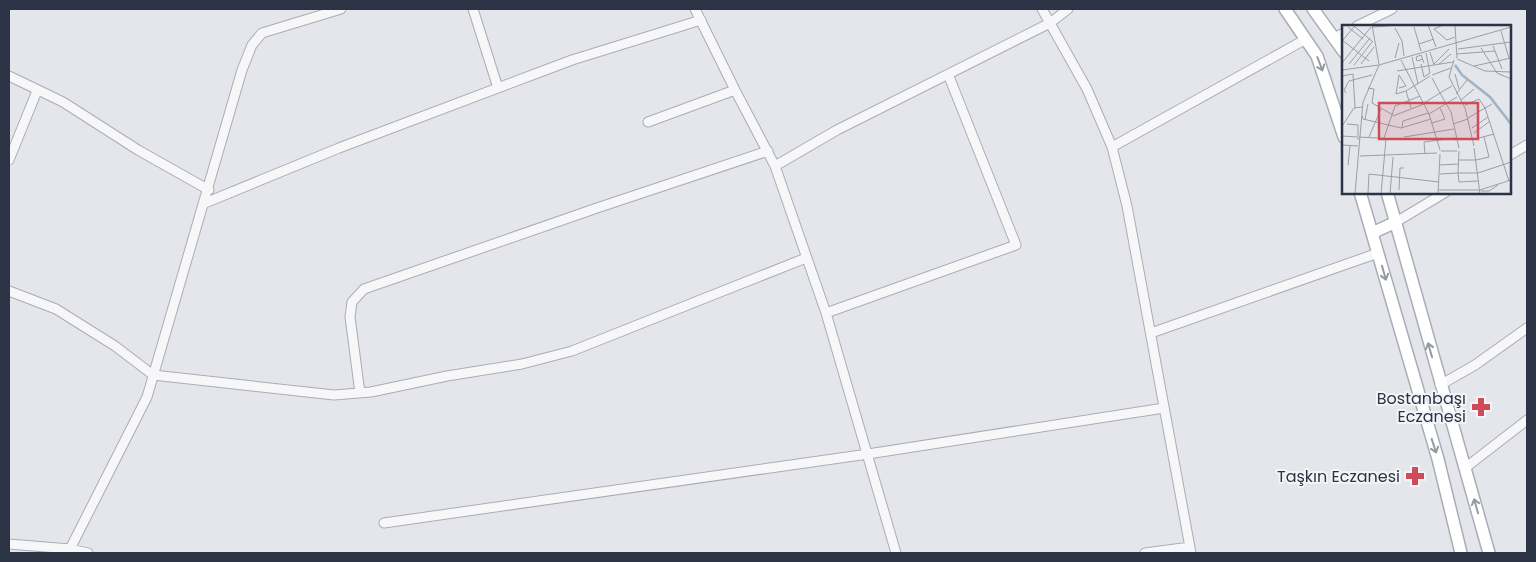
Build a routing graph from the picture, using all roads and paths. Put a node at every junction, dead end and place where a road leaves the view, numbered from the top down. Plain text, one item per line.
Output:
1 (341, 9) edge
2 (473, 9) edge
3 (697, 9) edge
4 (1042, 9) edge
5 (1068, 9) edge
6 (1285, 9) edge
7 (1313, 9) edge
8 (1392, 9) edge
9 (701, 20) junction
10 (1050, 22) junction
11 (1359, 25) edge
12 (1339, 35) edge
13 (1306, 39) junction
14 (948, 74) junction
15 (9, 76) edge
16 (498, 88) junction
17 (735, 90) junction
18 (37, 91) junction
19 (648, 122) dead end
20 (1342, 131) edge
21 (1527, 145) edge
22 (1112, 146) junction
23 (768, 151) junction
24 (1511, 155) edge
25 (9, 160) edge
26 (775, 166) junction
27 (209, 190) junction
28 (1361, 194) edge
29 (1389, 194) edge
30 (1443, 194) edge
31 (205, 203) junction
32 (1396, 222) junction
33 (1372, 232) junction
34 (1378, 253) junction
35 (806, 258) junction
36 (9, 290) edge
37 (826, 313) junction
38 (1527, 328) edge
39 (1151, 333) junction
40 (153, 375) junction
41 (1440, 385) junction
42 (360, 393) junction
43 (1164, 408) junction
44 (1527, 420) edge
45 (868, 454) junction
46 (1464, 468) junction
47 (384, 523) dead end
48 (9, 544) edge
49 (70, 549) junction
50 (1190, 550) edge
51 (88, 553) edge
52 (896, 553) edge
53 (1144, 553) edge
54 (1461, 553) edge
55 (1489, 553) edge

1 - 27 street
2 - 16 street
3 - 9 street
4 - 10 street
5 - 10 street
6 - 13 main road
7 - 12 main road
8 - 11 street
9 - 16 street
9 - 17 street
10 - 14 street
10 - 22 street
13 -> 20 main road
13 - 22 street
14 - 26 street
14 - 37 street
15 - 18 street
16 - 31 street
17 - 19 street
17 - 23 street
18 - 25 street
18 - 27 street
21 - 24 street
22 - 39 street
23 - 26 street
23 - 42 street
26 - 35 street
27 - 31 street
28 - 33 main road
29 - 32 main road
30 - 32 street
31 - 40 street
32 - 33 main road
41 -> 32 main road
33 - 34 main road
34 - 39 street
34 -> 54 main road
35 - 37 street
35 - 42 street
36 - 40 street
37 - 45 street
38 - 41 street
39 - 43 street
40 - 42 street
40 - 49 street
41 - 46 main road
43 - 45 street
43 - 50 street
44 - 46 street
45 - 47 street
45 - 52 street
55 -> 46 main road
48 - 49 street
49 - 51 street
50 - 53 street

